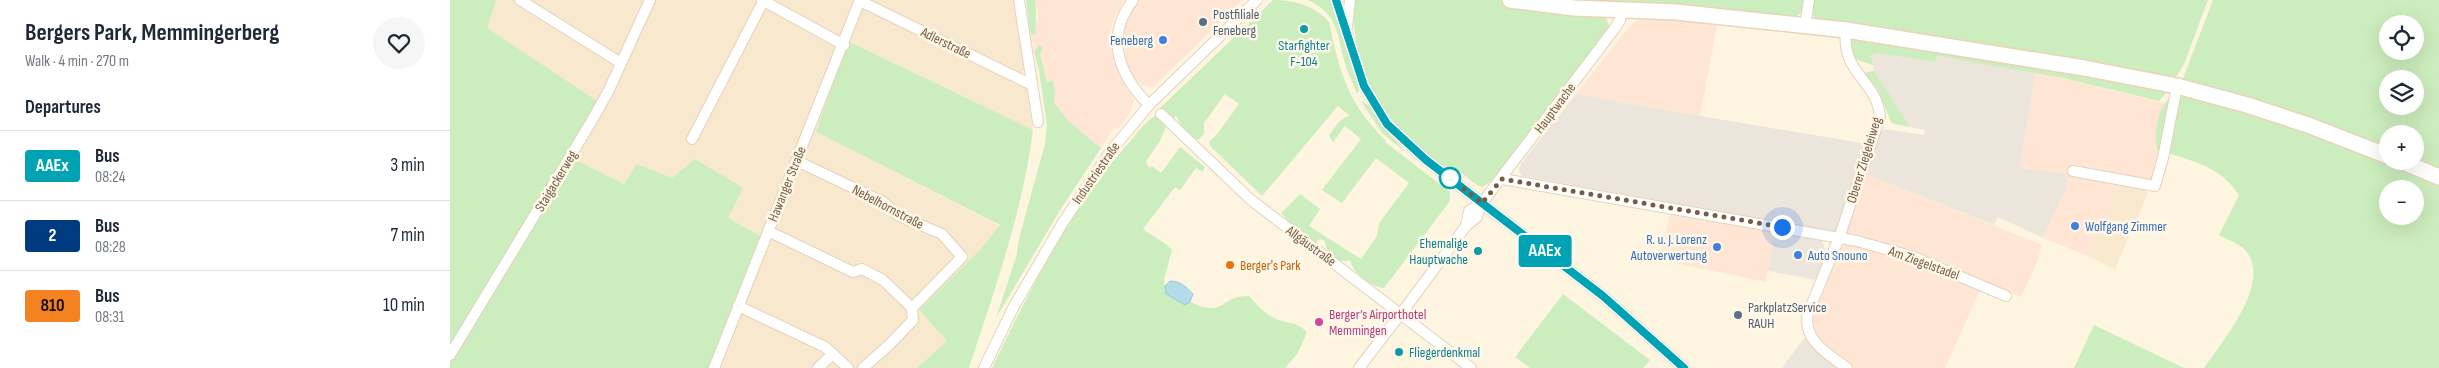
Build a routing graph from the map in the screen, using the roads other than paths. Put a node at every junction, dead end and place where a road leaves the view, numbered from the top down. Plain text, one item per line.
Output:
1 (520, 0) edge
2 (650, 0) edge
3 (763, 0) edge
4 (860, 0) edge
5 (1018, 0) edge
6 (1133, 0) edge
7 (1256, 0) edge
8 (1263, 0) edge
9 (1336, 0) edge
10 (1350, 0) edge
11 (1510, 0) edge
12 (1809, 0) edge
13 (1249, 9) junction
14 (1621, 9) junction
15 (1805, 26) junction
16 (1846, 30) junction
17 (1346, 31) junction
18 (844, 45) junction
19 (621, 63) junction
20 (1032, 85) junction
21 (2177, 86) junction
22 (1150, 105) junction
23 (1161, 114) dead end
24 (1038, 122) dead end
25 (692, 138) dead end
26 (2379, 153) edge
27 (796, 161) junction
28 (2422, 170) edge
29 (2072, 171) dead end
30 (2439, 177) edge
31 (1502, 179) junction
32 (1482, 203) junction
33 (768, 231) junction
34 (1839, 238) junction
35 (2006, 296) dead end
36 (738, 306) junction
37 (912, 308) junction
38 (1401, 314) junction
39 (833, 354) junction
40 (450, 355) edge
41 (714, 368) edge
42 (818, 368) edge
43 (848, 368) edge
44 (863, 368) edge
45 (984, 368) edge
46 (1359, 368) edge
47 (1471, 368) edge
48 (1684, 368) edge
49 (1847, 368) edge

1 - 19 street
2 - 19 street, Staigackerweg
3 - 18 street
3 - 25 street
4 - 18 street, Hawanger Straße
4 - 20 street, Adlerstraße
5 - 20 street
6 - 22 street
7 - 13 street, Industriestraße
8 - 13 street, Industriestraße
9 - 17 street
10 - 17 street
11 - 14 street
12 - 15 street
13 - 22 street, Industriestraße
14 - 15 street
14 - 31 street, Hauptwache
15 - 16 street
16 - 21 street
16 - 34 street, Oberer Ziegeleiweg
17 - 32 street
18 - 27 street, Hawanger Straße
19 - 40 street, Staigackerweg
20 - 24 street
21 - 26 street
21 - 29 street
22 - 45 street, Industriestraße
23 - 38 street, Allgäustraße
27 - 33 street, Hawanger Straße
27 - 37 street, Nebelhornstraße
28 - 30 street
31 - 32 street, Hauptwache
31 - 34 street, Am Ziegelstadel
32 - 38 street, Hauptwache
32 - 48 street
33 - 36 street, Hawanger Straße
33 - 37 street
34 - 35 street, Am Ziegelstadel
34 - 49 street
36 - 39 street
36 - 41 street, Hawanger Straße
37 - 44 street
38 - 46 street, Hauptwache
38 - 47 street, Allgäustraße
39 - 42 street
39 - 43 street

